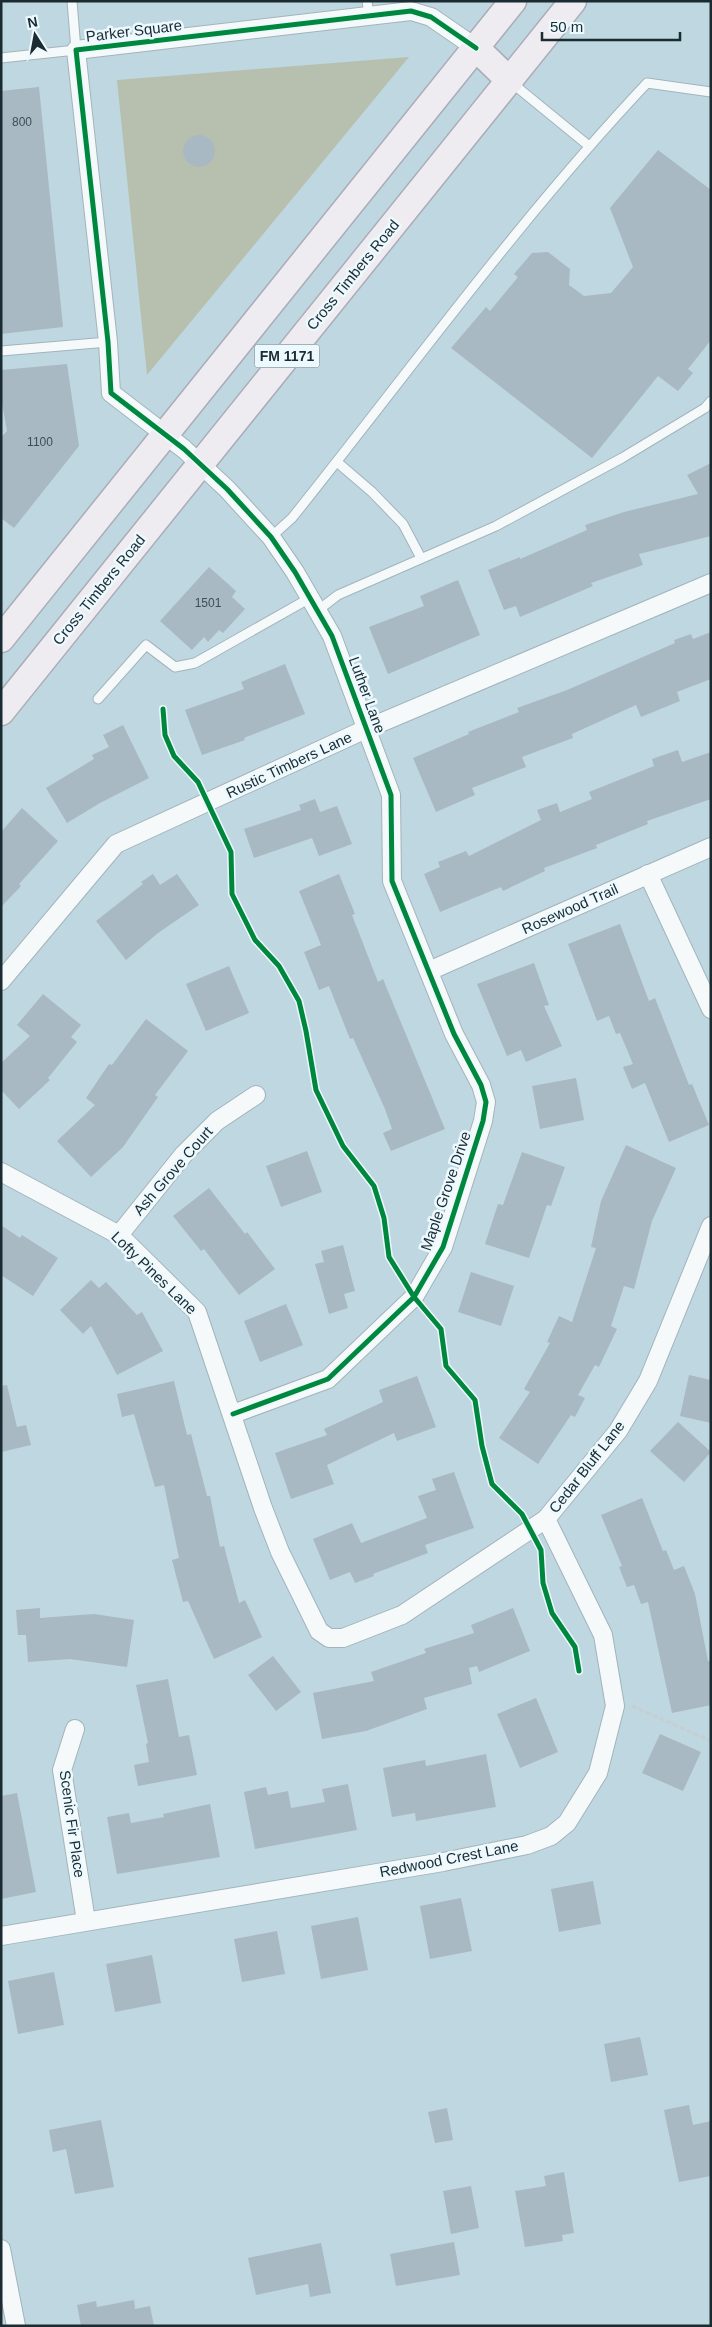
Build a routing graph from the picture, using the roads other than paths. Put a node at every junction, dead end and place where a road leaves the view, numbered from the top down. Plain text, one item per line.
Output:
1 (72, 1) edge
2 (514, 1) edge
3 (574, 1) edge
4 (368, 8) edge
5 (476, 48) junction
6 (76, 50) junction
7 (1, 58) edge
8 (510, 81) junction
9 (711, 92) edge
10 (589, 146) junction
11 (108, 342) junction
12 (1, 351) edge
13 (711, 401) edge
14 (166, 435) junction
15 (337, 462) junction
16 (199, 464) junction
17 (271, 537) junction
18 (421, 558) junction
19 (711, 583) edge
20 (314, 604) junction
21 (1, 638) edge
22 (98, 699) dead end
23 (1, 712) edge
24 (366, 729) junction
25 (711, 847) edge
26 (648, 874) junction
27 (429, 972) junction
28 (1, 981) edge
29 (711, 1009) edge
30 (256, 1095) dead end
31 (1, 1172) edge
32 (711, 1226) edge
33 (119, 1235) junction
34 (233, 1414) junction
35 (546, 1519) junction
36 (343, 1638) joint
37 (75, 1729) dead end
38 (86, 1921) junction
39 (1, 1936) edge
40 (1, 2249) edge
41 (16, 2326) edge

1 - 6 lane
2 - 5 main road, FM 1171
3 - 8 main road, Cross Timbers Road / FM 1171
4 - 5 street, Parker Square
4 - 6 street, Parker Square
5 - 8 main road
5 - 14 main road, FM 1171
6 - 7 lane
6 - 11 street, Parker Square
8 - 10 lane
8 - 16 main road, Cross Timbers Road / FM 1171
9 - 10 lane
10 - 15 lane
11 - 12 lane
11 - 14 street, Parker Square
13 - 18 lane
14 - 16 street, Parker Square
14 - 21 main road, FM 1171
15 - 17 lane
15 - 18 lane
16 - 17 street, Luther Lane
16 - 23 main road, Cross Timbers Road / FM 1171
17 - 20 street, Luther Lane
18 - 20 lane
19 - 24 street, Rustic Timbers Lane
20 - 22 lane
20 - 24 street, Luther Lane
24 - 27 street, Luther Lane
24 - 28 street, Rustic Timbers Lane
25 - 26 street, Rosewood Trail
26 - 27 street, Rosewood Trail
26 - 29 street
27 - 34 street, Maple Grove Drive
30 - 33 street, Ash Grove Court
31 - 33 street, Lofty Pines Lane
32 - 35 street, Cedar Bluff Lane
33 - 34 street, Lofty Pines Lane
34 - 36 street, Lofty Pines Lane
35 - 36 street, Cedar Bluff Lane
35 - 38 street, Redwood Crest Lane
37 - 38 street, Scenic Fir Place
38 - 39 street, Redwood Crest Lane
40 - 41 street

